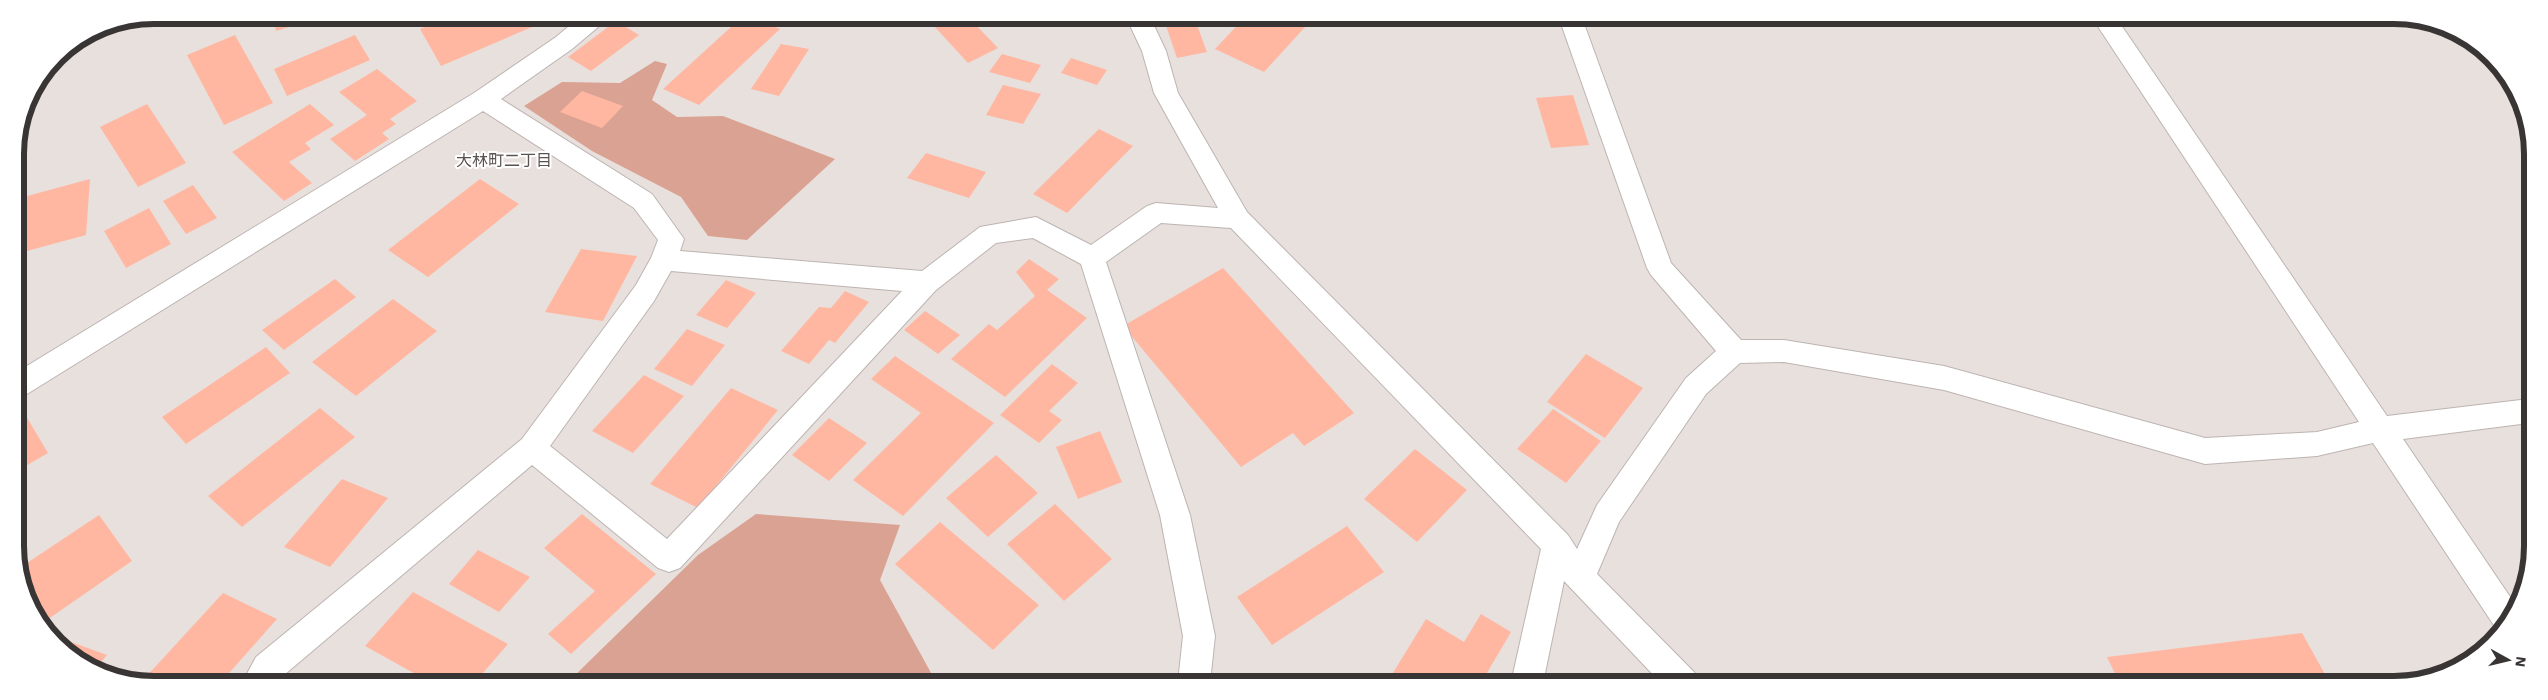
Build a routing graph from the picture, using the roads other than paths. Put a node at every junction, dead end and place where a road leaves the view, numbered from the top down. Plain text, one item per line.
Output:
1 (586, 24) edge
2 (1141, 24) edge
3 (1572, 24) edge
4 (2108, 24) edge
5 (483, 99) junction
6 (1238, 219) junction
7 (1092, 258) junction
8 (664, 260) junction
9 (927, 282) junction
10 (1734, 352) junction
11 (24, 382) edge
12 (2524, 411) edge
13 (2380, 428) junction
14 (532, 448) junction
15 (1558, 546) junction
16 (1580, 578) junction
17 (2505, 614) edge
18 (262, 676) edge
19 (1195, 676) edge
20 (1529, 676) edge
21 (1676, 676) edge

1 - 5 street
2 - 6 street
3 - 10 street
4 - 13 street
5 - 8 street
5 - 11 street
6 - 7 street
6 - 15 street
7 - 9 street
7 - 19 street
8 - 9 street
8 - 14 street
9 - 14 street
10 - 13 street
10 - 16 street
12 - 13 street
13 - 17 street
14 - 18 street
15 - 16 street
15 - 20 street
16 - 21 street

